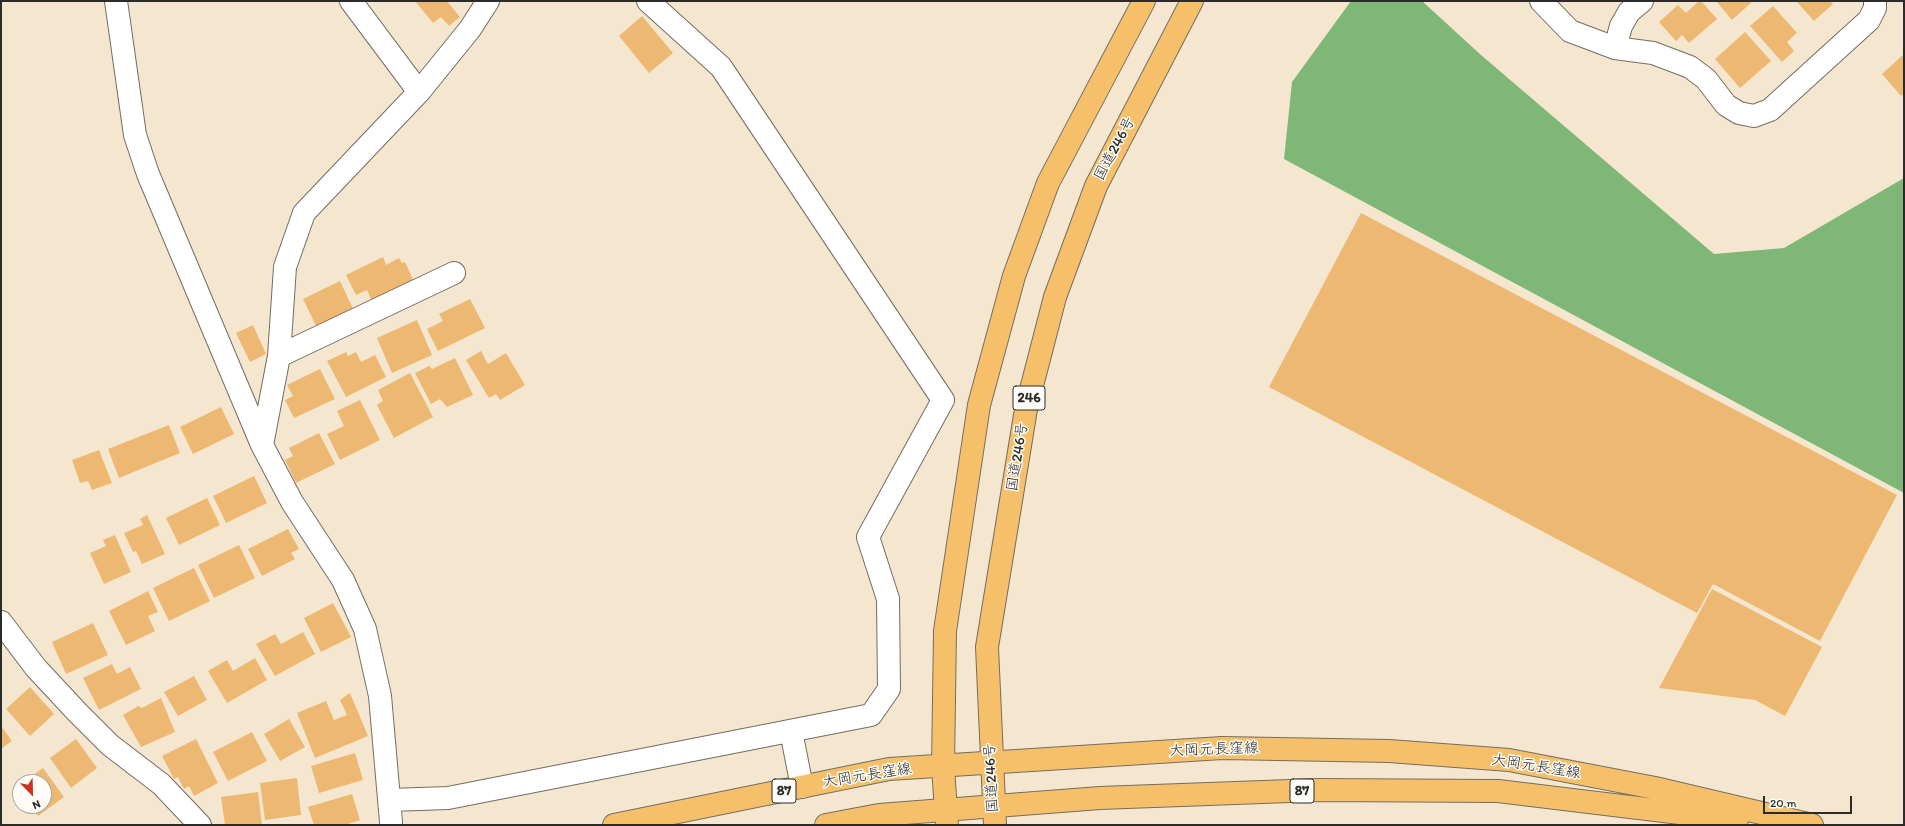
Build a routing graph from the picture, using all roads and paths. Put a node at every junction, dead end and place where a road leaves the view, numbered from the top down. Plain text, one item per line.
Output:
1 (116, 1) edge
2 (351, 1) edge
3 (488, 1) edge
4 (648, 1) edge
5 (1144, 1) edge
6 (1192, 1) edge
7 (1541, 1) edge
8 (1642, 1) edge
9 (1875, 1) edge
10 (1615, 48) junction
11 (419, 92) junction
12 (454, 273) dead end
13 (279, 356) junction
14 (262, 446) junction
15 (1, 622) edge
16 (791, 731) junction
17 (991, 762) junction
18 (943, 767) junction
19 (802, 787) junction
20 (390, 800) junction
21 (994, 816) edge
22 (947, 818) edge
23 (391, 822) dead end
24 (200, 825) edge
25 (614, 825) edge
26 (826, 825) edge
27 (1778, 825) edge
28 (1812, 825) edge

1 - 14 street
2 - 11 street
3 - 11 street
4 - 16 street
5 - 18 main road
6 - 17 main road, 国道246号 / 246
7 - 10 street
8 - 10 street
9 - 10 street
11 - 13 street
12 - 13 street
13 - 14 street
14 - 20 street
15 - 24 street
16 - 19 street
16 - 20 street
17 - 18 main road, 大岡元長窪線 / 87
17 - 21 main road, 国道246号 / 246
17 - 28 main road, 大岡元長窪線 / 87
18 - 19 main road, 大岡元長窪線 / 87
18 - 22 main road
19 - 25 main road, 大岡元長窪線 / 87
20 - 23 street
21 - 22 main road, 大岡元長窪線 / 87
21 - 27 main road, 大岡元長窪線 / 87
22 - 26 main road, 大岡元長窪線 / 87

